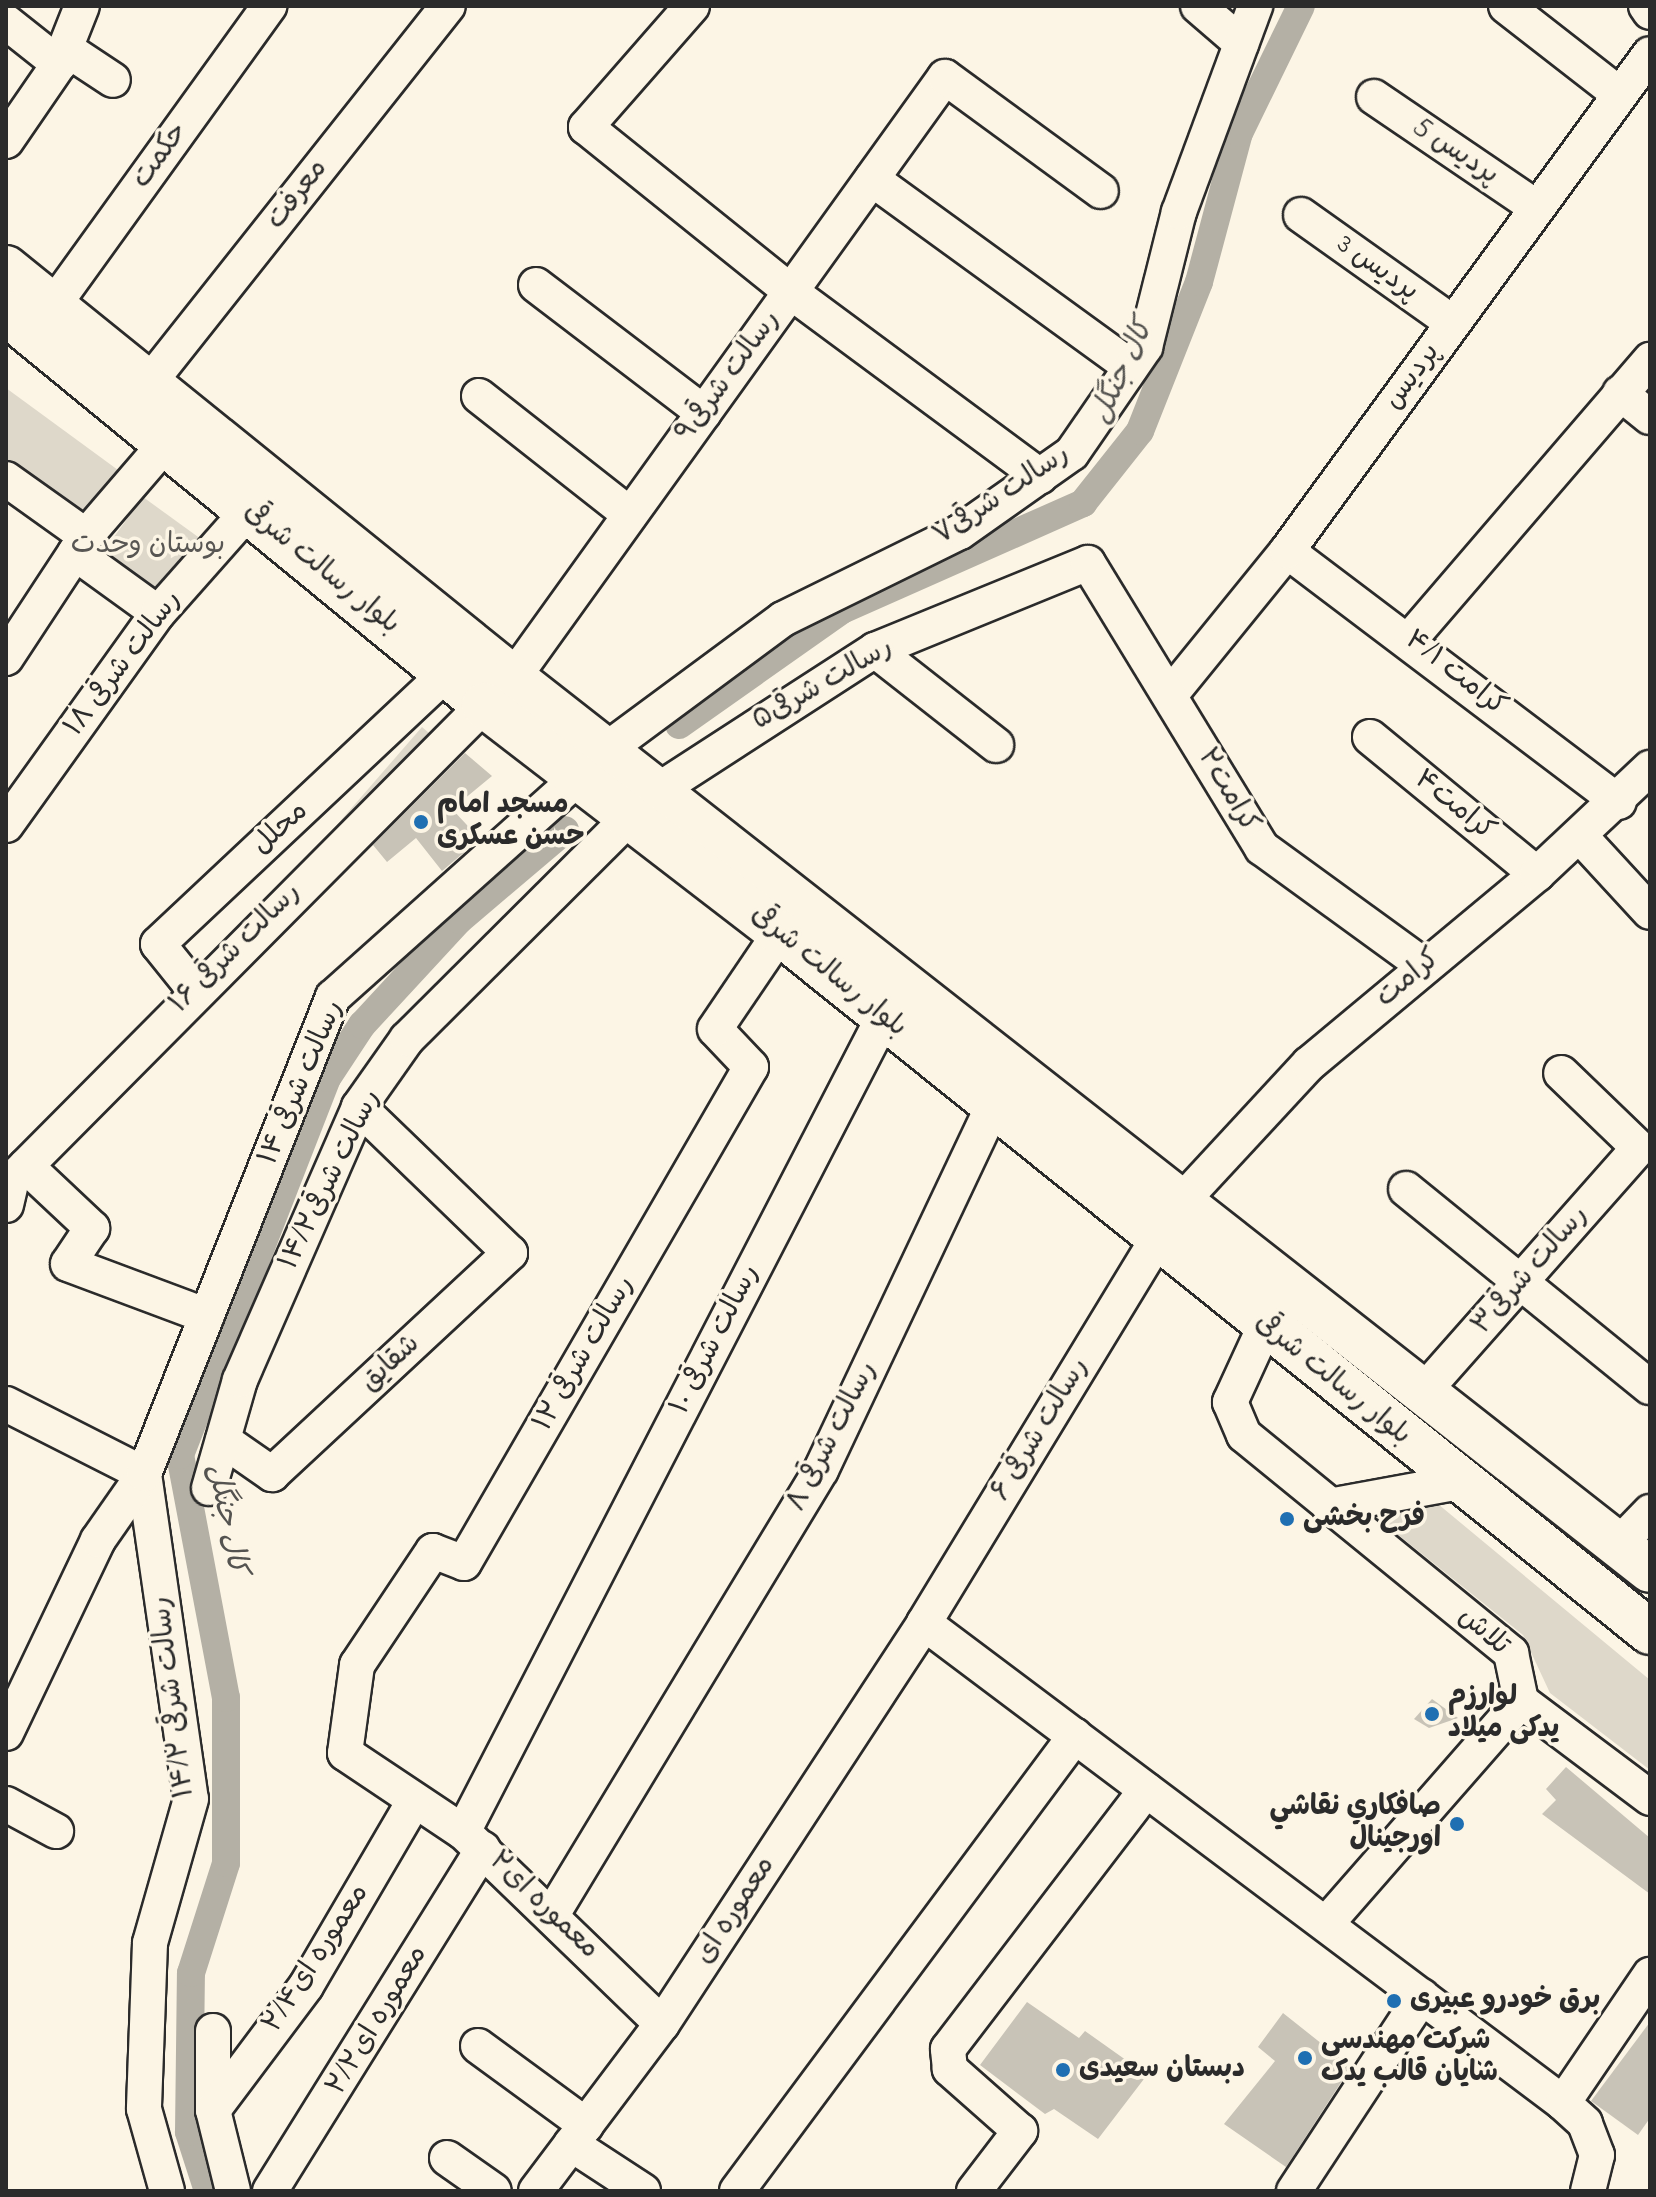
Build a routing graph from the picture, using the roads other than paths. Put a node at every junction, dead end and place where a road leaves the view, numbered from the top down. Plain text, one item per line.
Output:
1 (82, 6) edge
2 (269, 6) edge
3 (448, 6) edge
4 (692, 6) edge
5 (1198, 6) edge
6 (1255, 6) edge
7 (1506, 6) edge
8 (1646, 6) edge
9 (1650, 12) edge
10 (6, 22) edge
11 (1241, 43) junction
12 (1650, 54) edge
13 (62, 57) junction
14 (113, 80) dead end
15 (1619, 94) junction
16 (1374, 97) dead end
17 (6, 141) edge
18 (872, 179) junction
19 (1101, 191) dead end
20 (1536, 207) junction
21 (1301, 215) dead end
22 (6, 268) edge
23 (536, 285) dead end
24 (791, 292) junction
25 (21, 323) edge
26 (1453, 323) junction
27 (1650, 360) edge
28 (1131, 367) junction
29 (149, 383) junction
30 (1620, 393) junction
31 (479, 396) dead end
32 (704, 413) junction
33 (1650, 417) edge
34 (166, 443) junction
35 (1040, 476) junction
36 (6, 479) edge
37 (249, 510) junction
38 (630, 515) junction
39 (80, 545) junction
40 (1287, 551) junction
41 (1088, 563) joint
42 (158, 613) junction
43 (1411, 638) junction
44 (875, 650) junction
45 (6, 658) edge
46 (447, 673) junction
47 (498, 691) junction
48 (1170, 695) junction
49 (1370, 737) dead end
50 (996, 745) dead end
51 (593, 763) junction
52 (1650, 768) edge
53 (1619, 802) junction
54 (644, 804) junction
55 (6, 825) edge
56 (1580, 836) junction
57 (1537, 874) junction
58 (1650, 912) edge
59 (792, 919) junction
60 (1423, 965) junction
61 (195, 990) junction
62 (884, 1016) junction
63 (1561, 1073) dead end
64 (993, 1106) junction
65 (359, 1107) junction
66 (13, 1182) edge
67 (1406, 1189) dead end
68 (1170, 1220) junction
69 (1521, 1283) junction
70 (207, 1316) junction
71 (1265, 1326) junction
72 (1650, 1387) edge
73 (1423, 1392) junction
74 (6, 1404) edge
75 (223, 1440) junction
76 (144, 1474) junction
77 (1460, 1482) junction
78 (209, 1488) dead end
79 (1329, 1506) junction
80 (1650, 1512) edge
81 (1634, 1558) edge
82 (924, 1623) junction
83 (1650, 1632) edge
84 (1521, 1701) junction
85 (6, 1733) edge
86 (1075, 1736) junction
87 (345, 1753) joint
88 (1146, 1790) junction
89 (1650, 1798) edge
90 (413, 1803) junction
91 (6, 1804) edge
92 (56, 1831) dead end
93 (473, 1840) junction
94 (553, 1913) junction
95 (1326, 1924) junction
96 (1650, 1975) edge
97 (1422, 1996) junction
98 (662, 2024) junction
99 (213, 2031) dead end
100 (478, 2046) dead end
101 (1563, 2103) junction
102 (213, 2110) junction
103 (578, 2135) junction
104 (447, 2158) dead end
105 (167, 2191) edge
106 (233, 2191) edge
107 (270, 2191) edge
108 (494, 2191) edge
109 (536, 2191) edge
110 (643, 2191) edge
111 (737, 2191) edge
112 (974, 2191) edge
113 (1294, 2191) edge
114 (1588, 2191) edge

1 - 13 street
2 - 25 street, حکمت
3 - 29 street, معرفت
4 - 24 street
5 - 11 street
6 - 11 street, رسالت شرقی۷
7 - 15 street
8 - 9 street
10 - 13 street
11 - 28 street, رسالت شرقی۷
12 - 15 street, پردیس
13 - 14 street
13 - 17 street
15 - 20 street, پردیس
16 - 20 street, پردیس 5
18 - 19 street, رسالت شرقی۹
18 - 24 street, رسالت شرقی۹
18 - 28 street
20 - 26 street, پردیس
21 - 26 street, پردیس 3
22 - 25 main road, بلوار رسالت شرقی
23 - 32 street
24 - 32 street, رسالت شرقی۹
24 - 35 street
25 - 29 main road, بلوار رسالت شرقی
25 - 34 main road, بلوار رسالت شرقی
26 - 40 street, پردیس
27 - 30 street
28 - 35 street, رسالت شرقی۷
29 - 47 main road, بلوار رسالت شرقی
30 - 33 street
30 - 43 street
31 - 38 street
32 - 38 street, رسالت شرقی۹
34 - 37 main road, بلوار رسالت شرقی
34 - 39 street
35 - 51 street, رسالت شرقی۷
36 - 39 street
37 - 42 street, رسالت شرقی ۱۸
37 - 46 main road, بلوار رسالت شرقی
38 - 47 street, رسالت شرقی۹
39 - 42 street
39 - 45 street
40 - 43 street, کرامت ۴/۱
40 - 48 street, پردیس
41 - 44 street, رسالت شرقی۵
41 - 48 street, کرامت۲
42 - 55 street, رسالت شرقی ۱۸
43 - 53 street, کرامت ۴/۱
44 - 50 street
44 - 54 street, رسالت شرقی۵
46 - 47 main road, بلوار رسالت شرقی
46 - 61 street, محلل
47 - 51 main road, بلوار رسالت شرقی
47 - 61 street, رسالت شرقی ۱۶
48 - 60 street, کرامت۲
49 - 57 street, کرامت۴
51 - 54 main road, بلوار رسالت شرقی
51 - 70 street, رسالت شرقی ۱۴
52 - 53 street, کرامت
53 - 56 street, کرامت
54 - 59 main road, بلوار رسالت شرقی
54 - 65 street, رسالت شرقی۱۴/۲
56 - 57 street, کرامت
56 - 58 street
57 - 60 street, کرامت
59 - 62 main road, بلوار رسالت شرقی
59 - 68 main road, بلوار رسالت شرقی
59 - 87 street, رسالت شرقی ۱۲
60 - 68 street, کرامت
61 - 66 street, رسالت شرقی ۱۶
62 - 64 main road, بلوار رسالت شرقی
62 - 93 street, رسالت شرقی ۱۰
63 - 69 street, رسالت شرقی۳
64 - 68 main road, بلوار رسالت شرقی
64 - 94 street, رسالت شرقی ۸
65 - 75 street, رسالت شرقی۱۴/۲
65 - 75 street, شقایق
66 - 70 street
67 - 69 street
68 - 71 main road, بلوار رسالت شرقی
68 - 73 main road, بلوار رسالت شرقی
68 - 82 street, رسالت شرقی ۶
69 - 72 street
69 - 73 street, رسالت شرقی۳
70 - 76 street, رسالت شرقی ۱۴
71 - 77 main road, بلوار رسالت شرقی
71 - 79 street, تلاش
73 - 81 main road, بلوار رسالت شرقی
74 - 76 street
75 - 78 street, رسالت شرقی۱۴/۲
76 - 85 street, رسالت شرقی ۱۴
76 - 105 street, رسالت شرقی ۱۴/۲
77 - 79 street
77 - 83 main road, بلوار رسالت شرقی
79 - 84 street, تلاش
80 - 81 street
82 - 86 street
82 - 98 street, معموره ای
84 - 89 street
84 - 95 street
86 - 88 street
86 - 111 street
87 - 90 street, معموره ای۲
88 - 95 street
88 - 112 street
90 - 93 street, معموره ای۲
90 - 102 street, معموره ای۲/۴
91 - 92 street
93 - 94 street, معموره ای۲
93 - 107 street, معموره ای۲/۲
94 - 98 street, معموره ای۲
95 - 97 street
96 - 101 street
97 - 101 street
97 - 113 street
98 - 103 street, معموره ای
99 - 102 street
100 - 103 street
101 - 114 street
102 - 106 street
103 - 109 street, معموره ای
103 - 110 street
104 - 108 street

